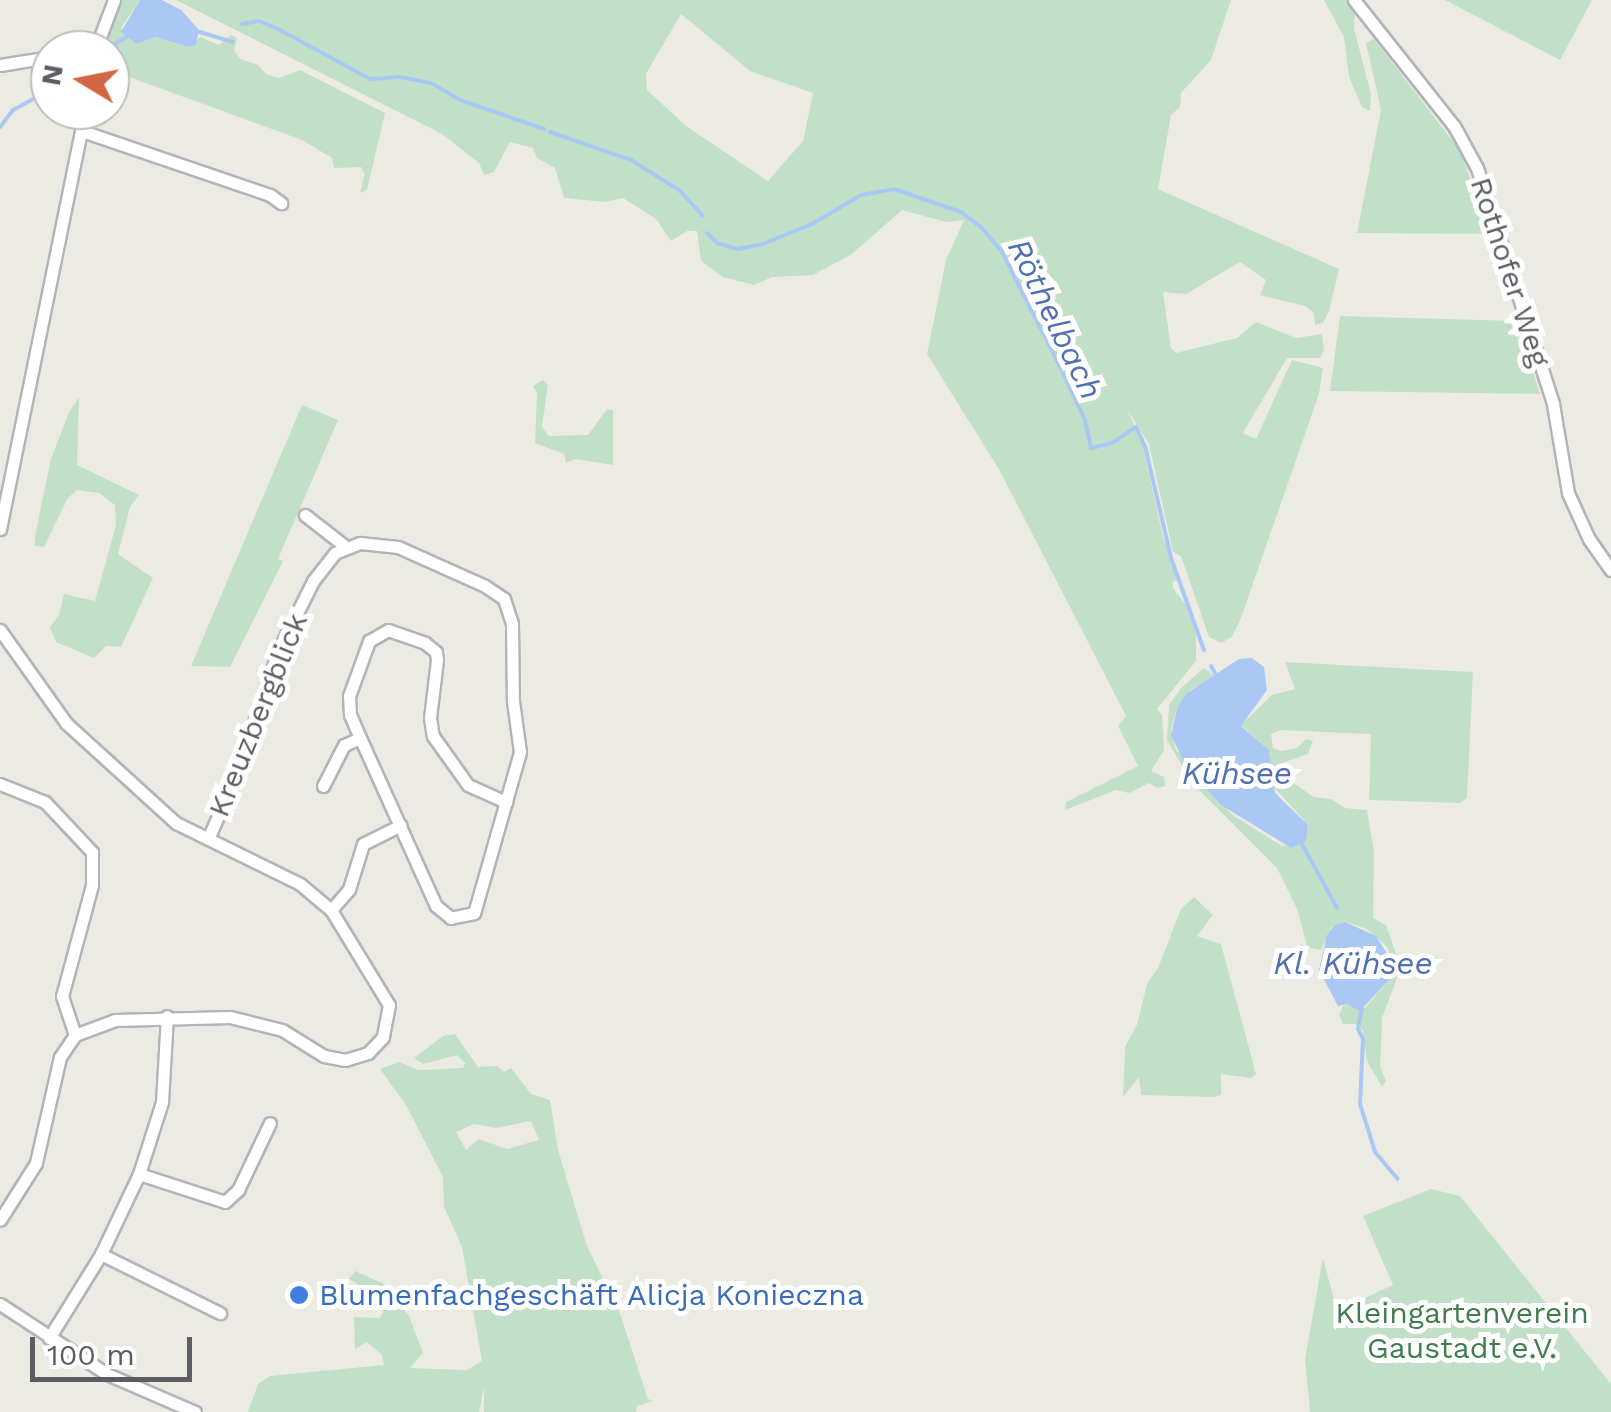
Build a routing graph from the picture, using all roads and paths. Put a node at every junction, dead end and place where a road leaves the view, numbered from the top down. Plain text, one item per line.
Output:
1 (114, 0) edge
2 (1354, 0) edge
3 (103, 30) edge
4 (30, 60) edge
5 (0, 65) edge
6 (82, 130) joint
7 (281, 203) dead end
8 (306, 515) dead end
9 (0, 529) edge
10 (346, 547) junction
11 (1611, 570) edge
12 (0, 630) edge
13 (360, 738) junction
14 (0, 784) edge
15 (322, 786) dead end
16 (506, 802) junction
17 (401, 826) junction
18 (208, 839) junction
19 (331, 910) junction
20 (167, 1016) junction
21 (75, 1035) junction
22 (270, 1123) dead end
23 (138, 1174) junction
24 (0, 1220) edge
25 (101, 1254) junction
26 (0, 1304) edge
27 (220, 1313) dead end
28 (49, 1338) junction
29 (165, 1407) edge
30 (194, 1412) edge

1 - 3 street
2 - 11 street, Rothofer Weg
4 - 5 street
6 - 7 street
6 - 9 street
8 - 10 street
10 - 16 street
10 - 18 street, Kreuzbergblick
12 - 18 street
13 - 15 street
13 - 16 street
13 - 17 street
14 - 21 street
16 - 17 street
17 - 19 street
18 - 19 street
19 - 20 street
20 - 21 street
20 - 23 street
21 - 24 street
22 - 23 street
23 - 25 street
25 - 27 street
25 - 28 street
26 - 28 street
28 - 29 street
29 - 30 street

